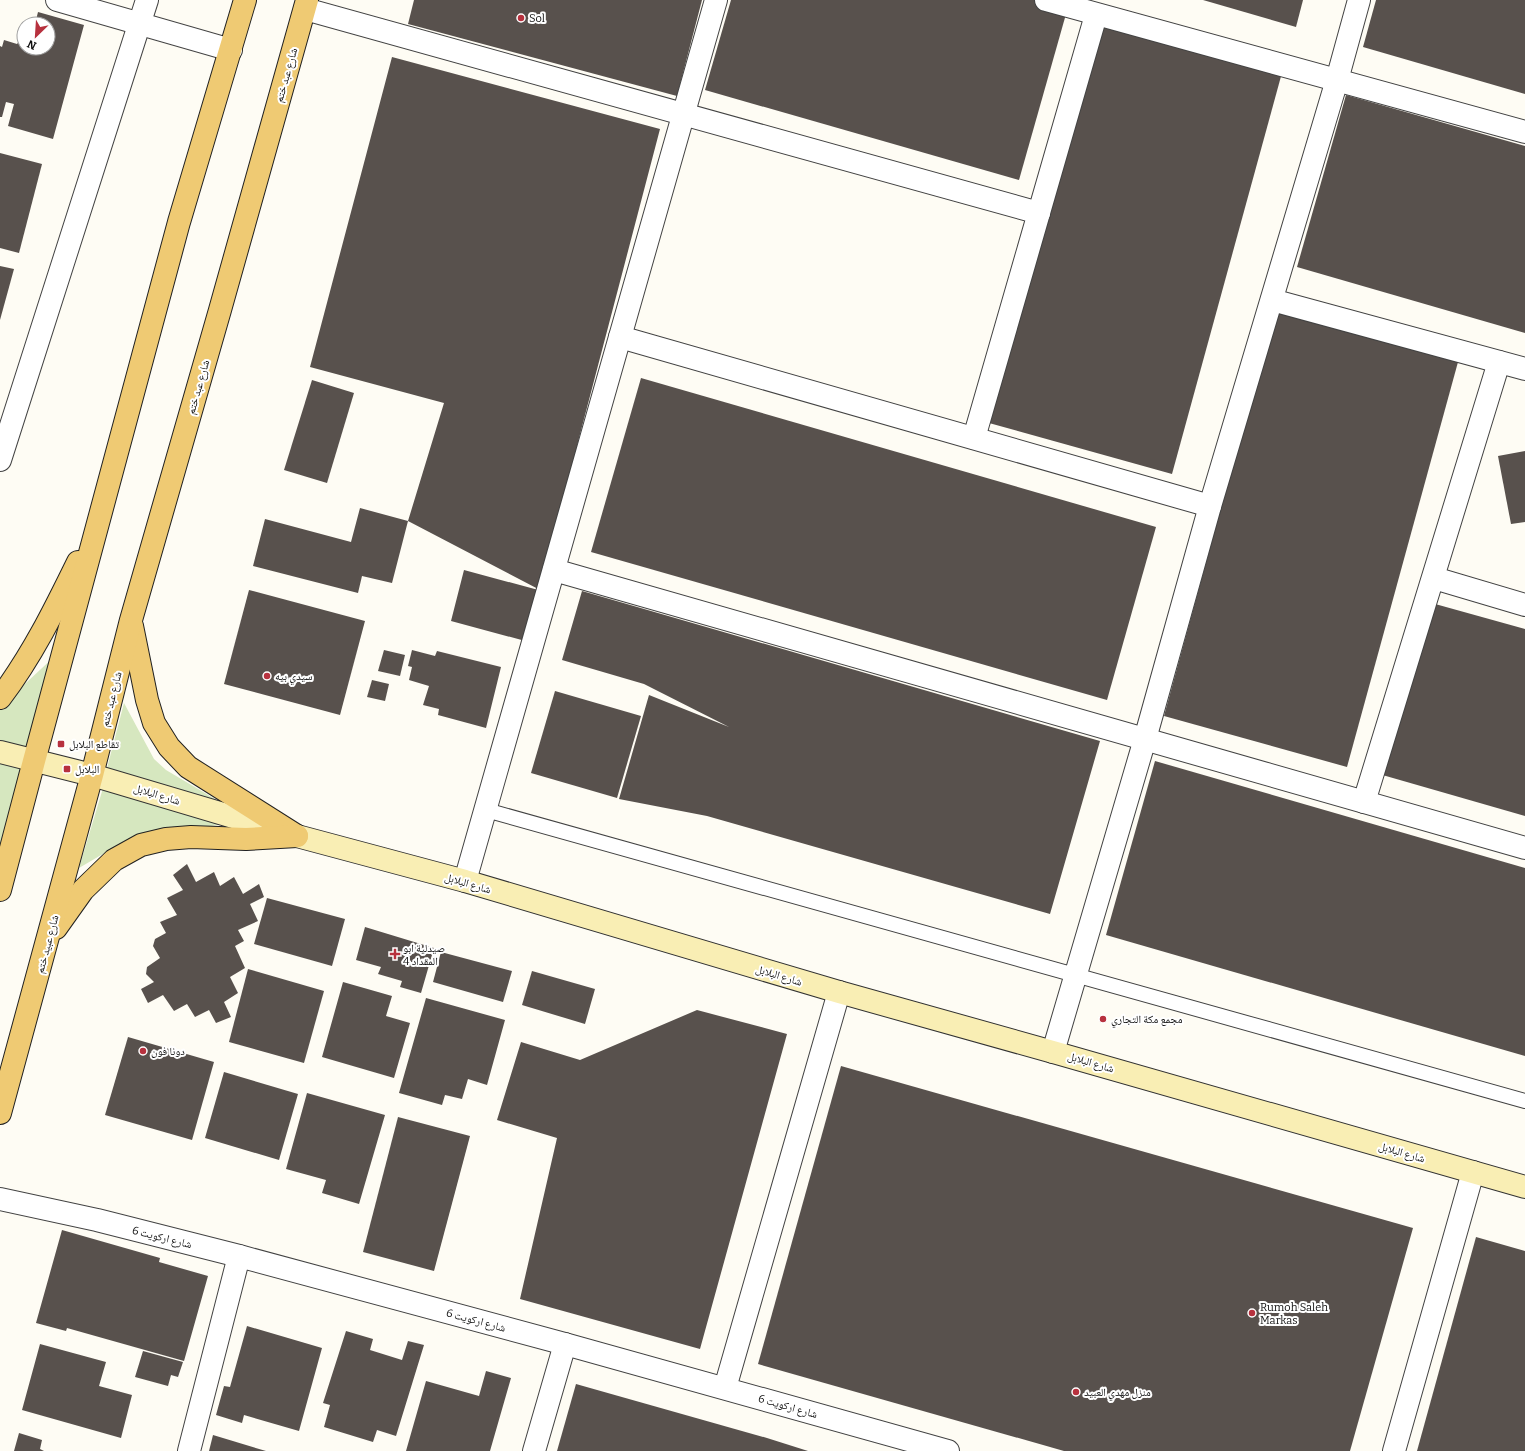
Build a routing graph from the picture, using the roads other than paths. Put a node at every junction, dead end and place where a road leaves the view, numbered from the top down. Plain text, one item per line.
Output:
1 (57, 0) edge
2 (147, 0) edge
3 (245, 0) edge
4 (716, 0) edge
5 (1046, 0) edge
6 (1359, 0) edge
7 (306, 5) edge
8 (1096, 15) junction
9 (140, 23) junction
10 (231, 50) junction
11 (1337, 80) junction
12 (684, 114) junction
13 (1525, 132) edge
14 (1039, 213) junction
15 (1272, 300) junction
16 (620, 337) junction
17 (1499, 362) junction
18 (1525, 369) edge
19 (974, 438) junction
20 (0, 460) edge
21 (1210, 506) junction
22 (100, 518) junction
23 (554, 570) junction
24 (1434, 578) junction
25 (1525, 605) edge
26 (131, 620) junction
27 (0, 698) edge
28 (1145, 739) junction
29 (0, 752) edge
30 (34, 761) junction
31 (92, 775) junction
32 (1364, 802) junction
33 (486, 810) junction
34 (297, 836) junction
35 (1525, 848) edge
36 (466, 881) junction
37 (0, 890) edge
38 (48, 940) junction
39 (1076, 975) junction
40 (839, 992) junction
41 (1053, 1052) junction
42 (1525, 1101) edge
43 (0, 1113) edge
44 (1474, 1172) junction
45 (1525, 1187) edge
46 (0, 1200) edge
47 (239, 1256) junction
48 (565, 1344) junction
49 (725, 1388) junction
50 (189, 1451) edge
51 (534, 1451) edge
52 (948, 1451) edge
53 (1394, 1451) edge

1 - 9 street
2 - 9 street
3 - 10 main road
4 - 12 street
5 - 8 street
6 - 11 street
7 - 12 street
7 - 26 main road, شارع عبد ختم
8 - 11 street
8 - 14 street
9 - 10 street
9 - 20 street
10 - 22 main road
11 - 13 street
11 - 15 street
12 - 14 street
12 - 16 street
14 - 19 street
15 - 17 street
15 - 21 street
16 - 19 street
16 - 23 street
17 - 18 street
17 - 24 street
19 - 21 street
21 - 28 street
22 - 27 main road
22 - 30 main road
23 - 28 street
23 - 33 street
24 - 25 street
24 - 32 street
26 - 31 main road, شارع عبد ختم
26 - 34 main road
28 - 32 street
28 - 39 street
29 - 30 street, شارع البلابل
30 - 31 street, شارع البلابل
30 - 37 main road
31 - 34 street, شارع البلابل
31 - 38 main road, شارع عبيد ختم
32 - 35 street
33 - 36 street
33 - 39 lane
34 - 36 street, شارع البلابل
34 - 38 main road
36 - 40 street, شارع البلابل
38 - 43 main road, شارع عبيد ختم
39 - 41 street
39 - 42 lane
40 - 41 street, شارع البلابل
40 - 49 street
41 - 44 street, شارع البلابل
44 - 45 street, شارع البلابل
44 - 53 street
46 - 47 street, شارع اركويت 6
47 - 48 street, شارع اركويت 6
47 - 50 street
48 - 49 street, شارع اركويت 6
48 - 51 street
49 - 52 street, شارع اركويت 6

